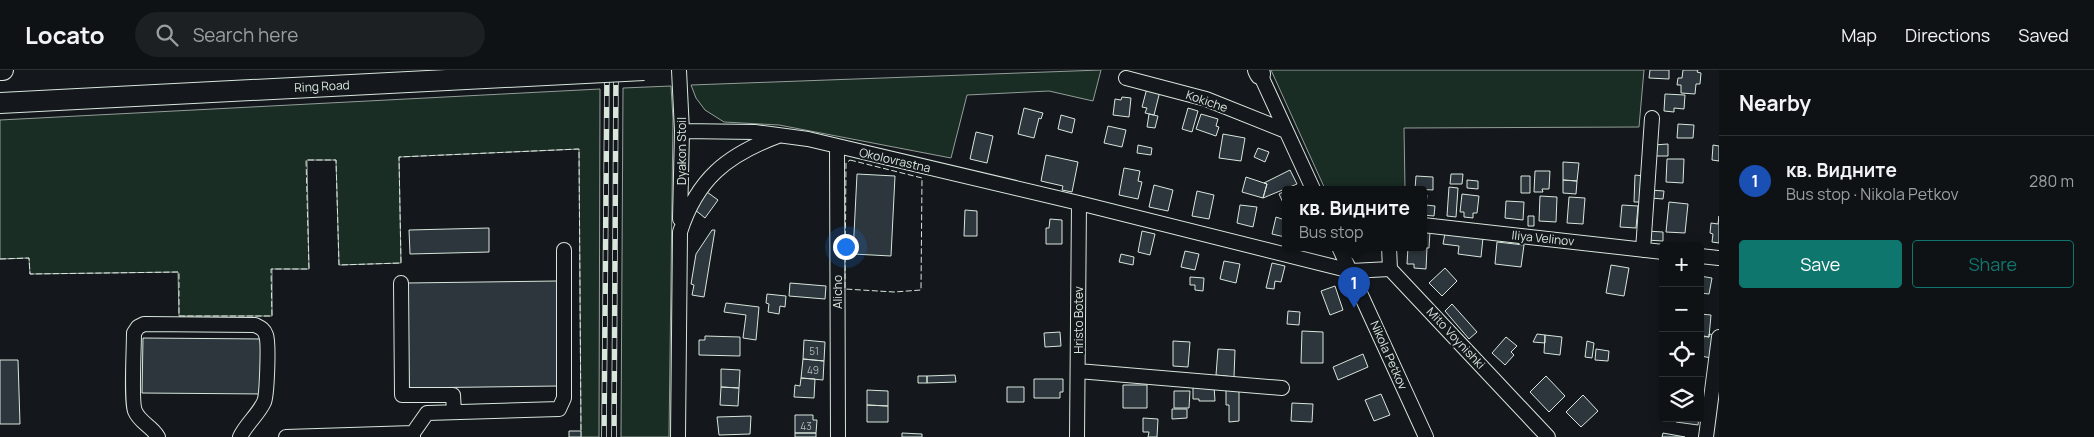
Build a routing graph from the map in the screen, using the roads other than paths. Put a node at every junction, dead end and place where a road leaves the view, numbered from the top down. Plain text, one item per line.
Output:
1 (644, 70) edge
2 (679, 70) edge
3 (1260, 71) edge
4 (1126, 78) dead end
5 (0, 103) edge
6 (1652, 118) dead end
7 (682, 131) junction
8 (1286, 131) junction
9 (784, 134) junction
10 (837, 147) junction
11 (1312, 186) edge
12 (1079, 203) junction
13 (1427, 225) edge
14 (680, 232) junction
15 (564, 250) dead end
16 (1643, 250) junction
17 (1341, 251) edge
18 (1389, 251) edge
19 (1659, 252) edge
20 (1704, 256) edge
21 (1719, 258) edge
22 (1390, 270) junction
23 (1351, 271) junction
24 (401, 282) dead end
25 (1719, 338) edge
26 (1078, 371) junction
27 (1282, 388) dead end
28 (454, 412) junction
29 (413, 435) edge
30 (158, 437) edge
31 (240, 437) edge
32 (286, 437) edge
33 (678, 437) edge
34 (838, 437) edge
35 (1077, 437) edge
36 (1426, 437) edge
37 (1548, 437) edge
38 (1706, 437) edge

1 - 5 highway, Ring Road, bridge
2 - 7 street, Dyakon Stoil
3 - 8 street
4 - 8 street, Kokiche
6 - 16 street
7 - 9 street, Okolovrastna
7 - 14 street, Dyakon Stoil
8 - 11 street
9 - 10 street, Okolovrastna
9 - 14 street
10 - 12 street, Okolovrastna
10 - 34 street, Alicho
12 - 23 street, Okolovrastna
12 - 26 street, Hristo Botev
13 - 16 street, Iliya Velinov
14 - 33 street
15 - 28 street
16 - 19 street, Iliya Velinov
17 - 23 street, Nikola Petkov
18 - 22 street
20 - 21 street
22 - 23 street
22 - 37 street, Mito Voynishki
23 - 36 street, Nikola Petkov
24 - 28 street
25 - 38 street
26 - 27 street
26 - 35 street, Hristo Botev
28 - 29 street
29 - 32 street
30 - 31 street

